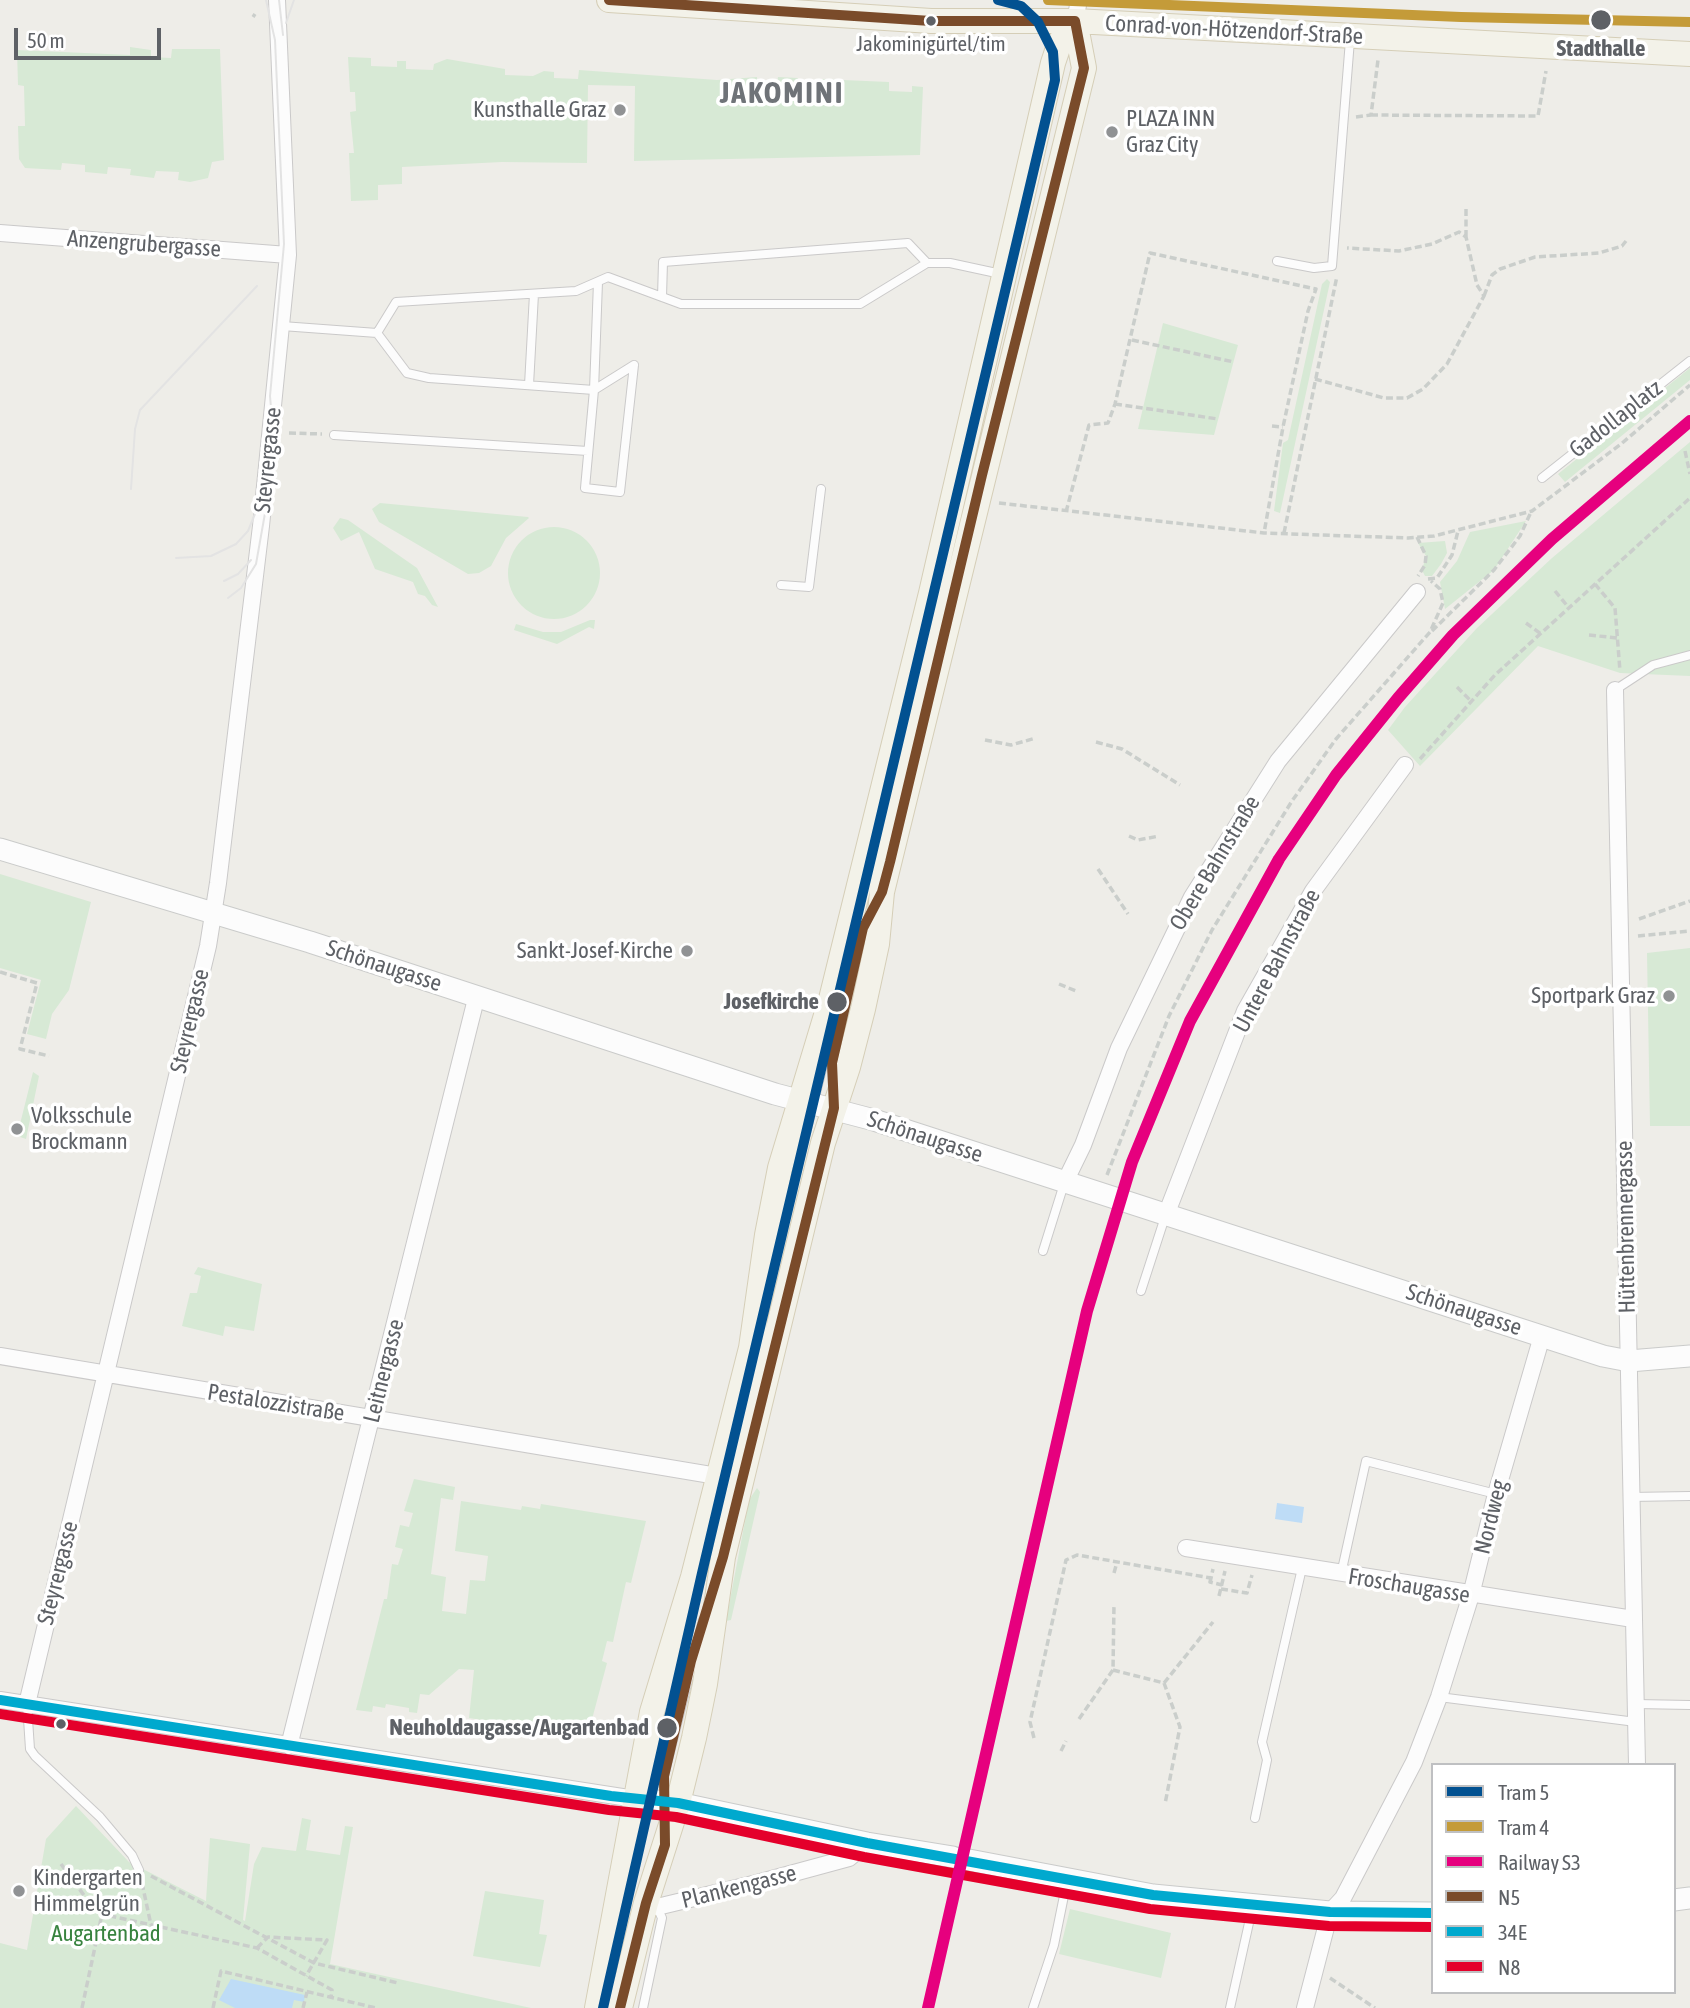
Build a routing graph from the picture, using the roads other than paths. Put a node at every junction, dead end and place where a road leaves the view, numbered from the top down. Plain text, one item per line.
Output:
1 (277, 0) edge
2 (610, 0) edge
3 (1077, 11) edge
4 (1350, 37) junction
5 (1690, 54) edge
6 (0, 233) edge
7 (288, 254) junction
8 (1277, 261) dead end
9 (927, 263) junction
10 (1005, 274) junction
11 (598, 282) junction
12 (534, 294) junction
13 (662, 297) junction
14 (282, 326) junction
15 (377, 333) junction
16 (1690, 361) edge
17 (529, 385) junction
18 (594, 390) junction
19 (334, 435) road end
20 (588, 451) junction
21 (1542, 478) dead end
22 (821, 489) dead end
23 (1420, 583) road end
24 (781, 585) dead end
25 (1690, 654) edge
26 (1615, 690) joint
27 (1411, 764) road end
28 (0, 849) edge
29 (213, 914) junction
30 (477, 995) junction
31 (816, 1104) junction
32 (1065, 1182) junction
33 (1166, 1215) junction
34 (1043, 1251) dead end
35 (1141, 1291) dead end
36 (1542, 1336) junction
37 (0, 1356) edge
38 (1690, 1356) edge
39 (1629, 1361) junction
40 (106, 1376) junction
41 (373, 1419) junction
42 (717, 1476) junction
43 (1496, 1494) junction
44 (1690, 1496) edge
45 (1630, 1497) junction
46 (1186, 1548) dead end
47 (1302, 1568) junction
48 (1341, 1575) junction
49 (1471, 1595) junction
50 (1633, 1619) junction
51 (1439, 1697) junction
52 (0, 1700) edge
53 (27, 1704) junction
54 (1636, 1704) junction
55 (1690, 1705) edge
56 (1636, 1722) junction
57 (289, 1746) junction
58 (1637, 1763) edge
59 (656, 1801) junction
60 (1255, 1818) dead end
61 (867, 1843) junction
62 (139, 1870) road end
63 (1067, 1881) junction
64 (652, 1905) junction
65 (1253, 1905) junction
66 (1330, 1912) junction
67 (1431, 1913) edge
68 (597, 2008) edge
69 (620, 2008) edge
70 (643, 2008) edge
71 (1033, 2008) edge
72 (1230, 2008) edge
73 (1305, 2008) edge

1 - 7 street, Steyrergasse
2 - 3 main road, Conrad-von-Hötzendorf-Straße
3 - 4 main road, Conrad-von-Hötzendorf-Straße
3 - 10 main road
3 - 31 main road
4 - 5 main road, Conrad-von-Hötzendorf-Straße
4 - 8 lane
6 - 7 street, Anzengrubergasse
7 - 14 street, Steyrergasse
9 - 10 lane
9 - 13 lane
9 - 13 lane
10 - 31 main road
11 - 12 lane
11 - 13 lane
11 - 18 lane
12 - 15 lane
12 - 17 lane
14 - 15 lane
14 - 29 street, Steyrergasse
15 - 17 lane
16 - 21 lane, Gadollaplatz
17 - 18 lane
18 - 20 lane
18 - 20 lane
19 - 20 lane
22 - 24 lane
23 - 32 street, Obere Bahnstraße
25 - 26 lane
26 - 39 street, Hüttenbrennergasse
27 - 33 street, Untere Bahnstraße
28 - 29 main road, Schönaugasse
29 - 30 main road, Schönaugasse
29 - 40 street, Steyrergasse
30 - 31 main road, Schönaugasse
30 - 41 street, Leitnergasse
31 - 32 main road, Schönaugasse
31 - 42 main road
31 - 59 main road
32 - 33 main road, Schönaugasse
32 - 34 lane
33 - 35 lane
33 - 36 main road, Schönaugasse
36 - 39 main road, Schönaugasse
36 - 43 street, Nordweg
37 - 40 street, Pestalozzistraße
38 - 39 main road, Schönaugasse
39 - 45 street, Hüttenbrennergasse
40 - 41 street, Pestalozzistraße
40 - 53 street, Steyrergasse
41 - 42 street, Pestalozzistraße
41 - 57 street, Leitnergasse
42 - 59 main road
43 - 48 lane
43 - 49 street, Nordweg
44 - 45 lane
45 - 50 street, Hüttenbrennergasse
46 - 47 street, Froschaugasse
47 - 48 street, Froschaugasse
47 - 60 lane
48 - 49 street, Froschaugasse
49 - 50 street, Froschaugasse
49 - 51 street, Nordweg
50 - 54 street, Hüttenbrennergasse
51 - 56 lane
51 - 66 street, Nordweg
52 - 53 street
53 - 57 street
53 - 62 lane
54 - 55 lane
54 - 56 street, Hüttenbrennergasse
56 - 58 street, Hüttenbrennergasse
57 - 59 street
59 - 61 main road
59 - 64 main road
59 - 68 main road
61 - 63 main road
61 - 64 street, Plankengasse
63 - 65 main road
63 - 71 lane
64 - 69 main road
64 - 70 lane
65 - 66 main road
65 - 72 lane
66 - 67 main road
66 - 73 street, Nordweg

